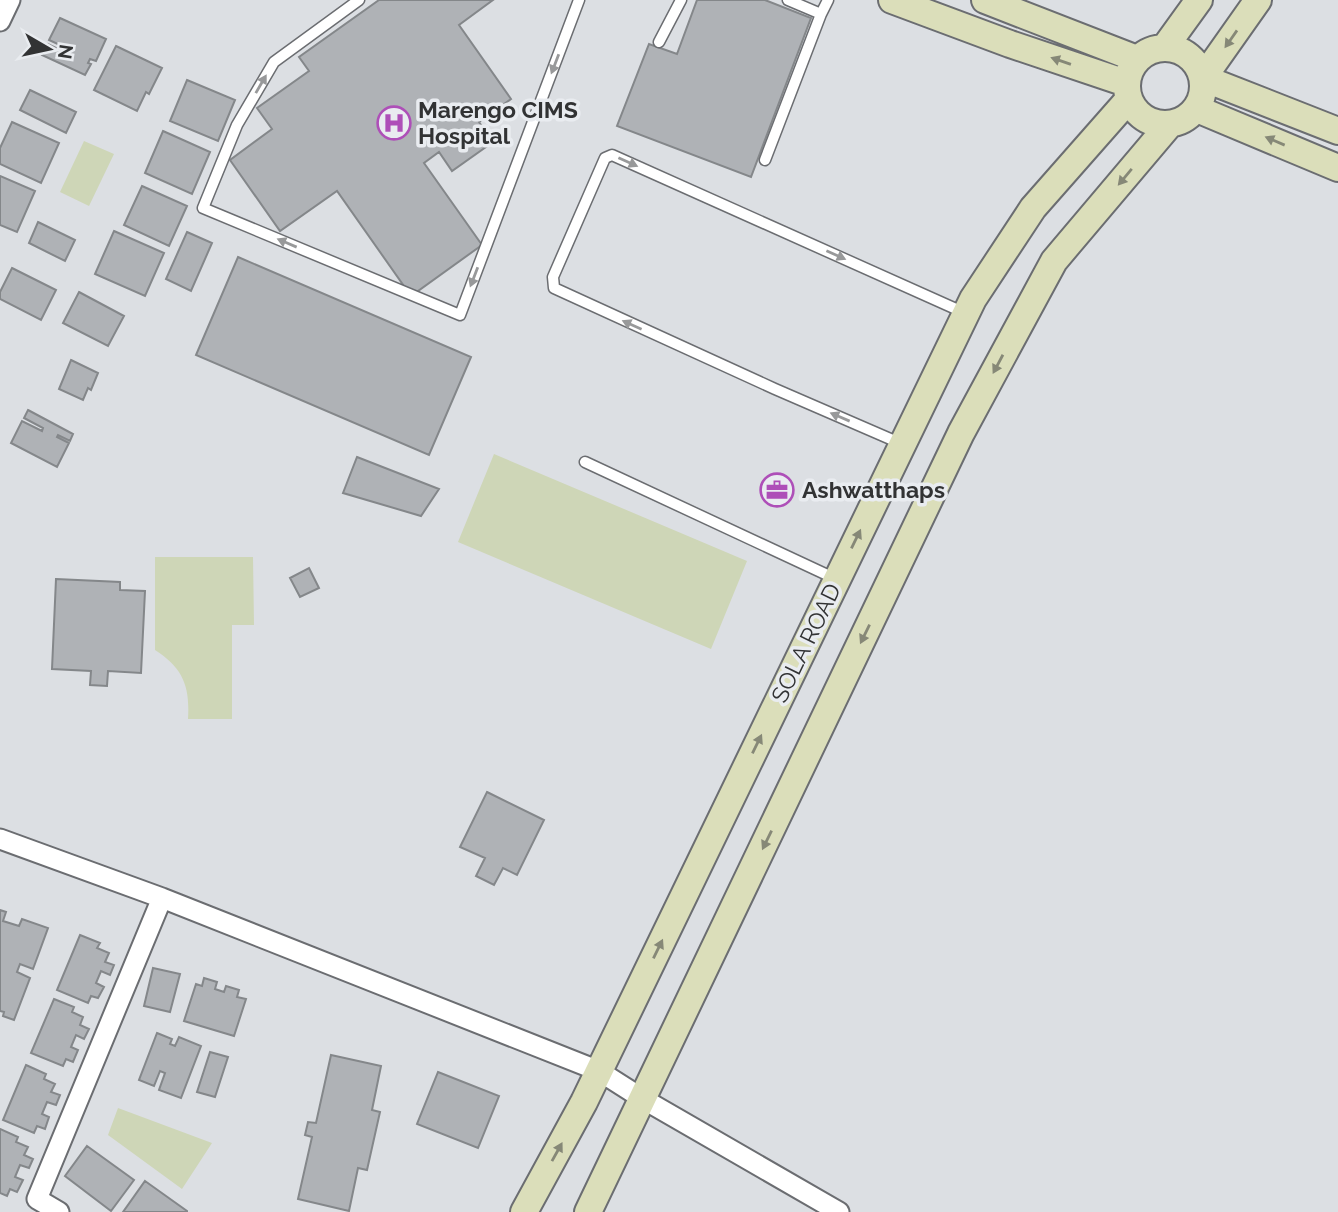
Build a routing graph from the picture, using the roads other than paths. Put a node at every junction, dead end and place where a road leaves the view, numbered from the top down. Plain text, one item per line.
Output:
1 (10, 0) edge
2 (359, 0) edge
3 (579, 0) edge
4 (681, 0) edge
5 (788, 0) edge
6 (828, 0) edge
7 (892, 0) edge
8 (985, 0) edge
9 (1199, 0) edge
10 (1258, 0) edge
11 (821, 14) junction
12 (0, 21) edge
13 (659, 42) dead end
14 (1165, 47) junction
15 (1138, 59) junction
16 (1203, 78) junction
17 (1127, 91) junction
18 (1197, 108) junction
19 (1169, 125) junction
20 (1338, 131) edge
21 (765, 160) dead end
22 (1338, 168) edge
23 (967, 314) junction
24 (903, 444) junction
25 (585, 462) dead end
26 (837, 579) junction
27 (0, 839) edge
28 (162, 898) junction
29 (599, 1071) junction
30 (643, 1099) junction
31 (59, 1212) edge
32 (524, 1212) edge
33 (588, 1212) edge
34 (839, 1212) edge

1 - 12 street
3 -> 2 lane
4 - 13 lane
5 - 11 lane
6 - 11 lane
17 -> 7 main road
8 - 15 main road
9 - 14 main road
10 -> 16 main road
11 - 21 lane
14 - 15 main road
14 - 16 main road
15 - 17 main road
16 - 18 main road
16 - 20 main road
17 - 19 main road
17 - 23 main road, SOLA ROAD
18 - 19 main road
22 -> 18 main road
19 -> 30 main road
23 - 24 main road, SOLA ROAD
24 -> 23 lane
26 -> 24 main road, SOLA ROAD
25 - 26 lane
29 -> 26 main road, SOLA ROAD
27 - 28 street
28 - 29 street
28 - 31 street
29 - 30 street
32 -> 29 main road, SOLA ROAD
30 - 33 main road
30 - 34 street

